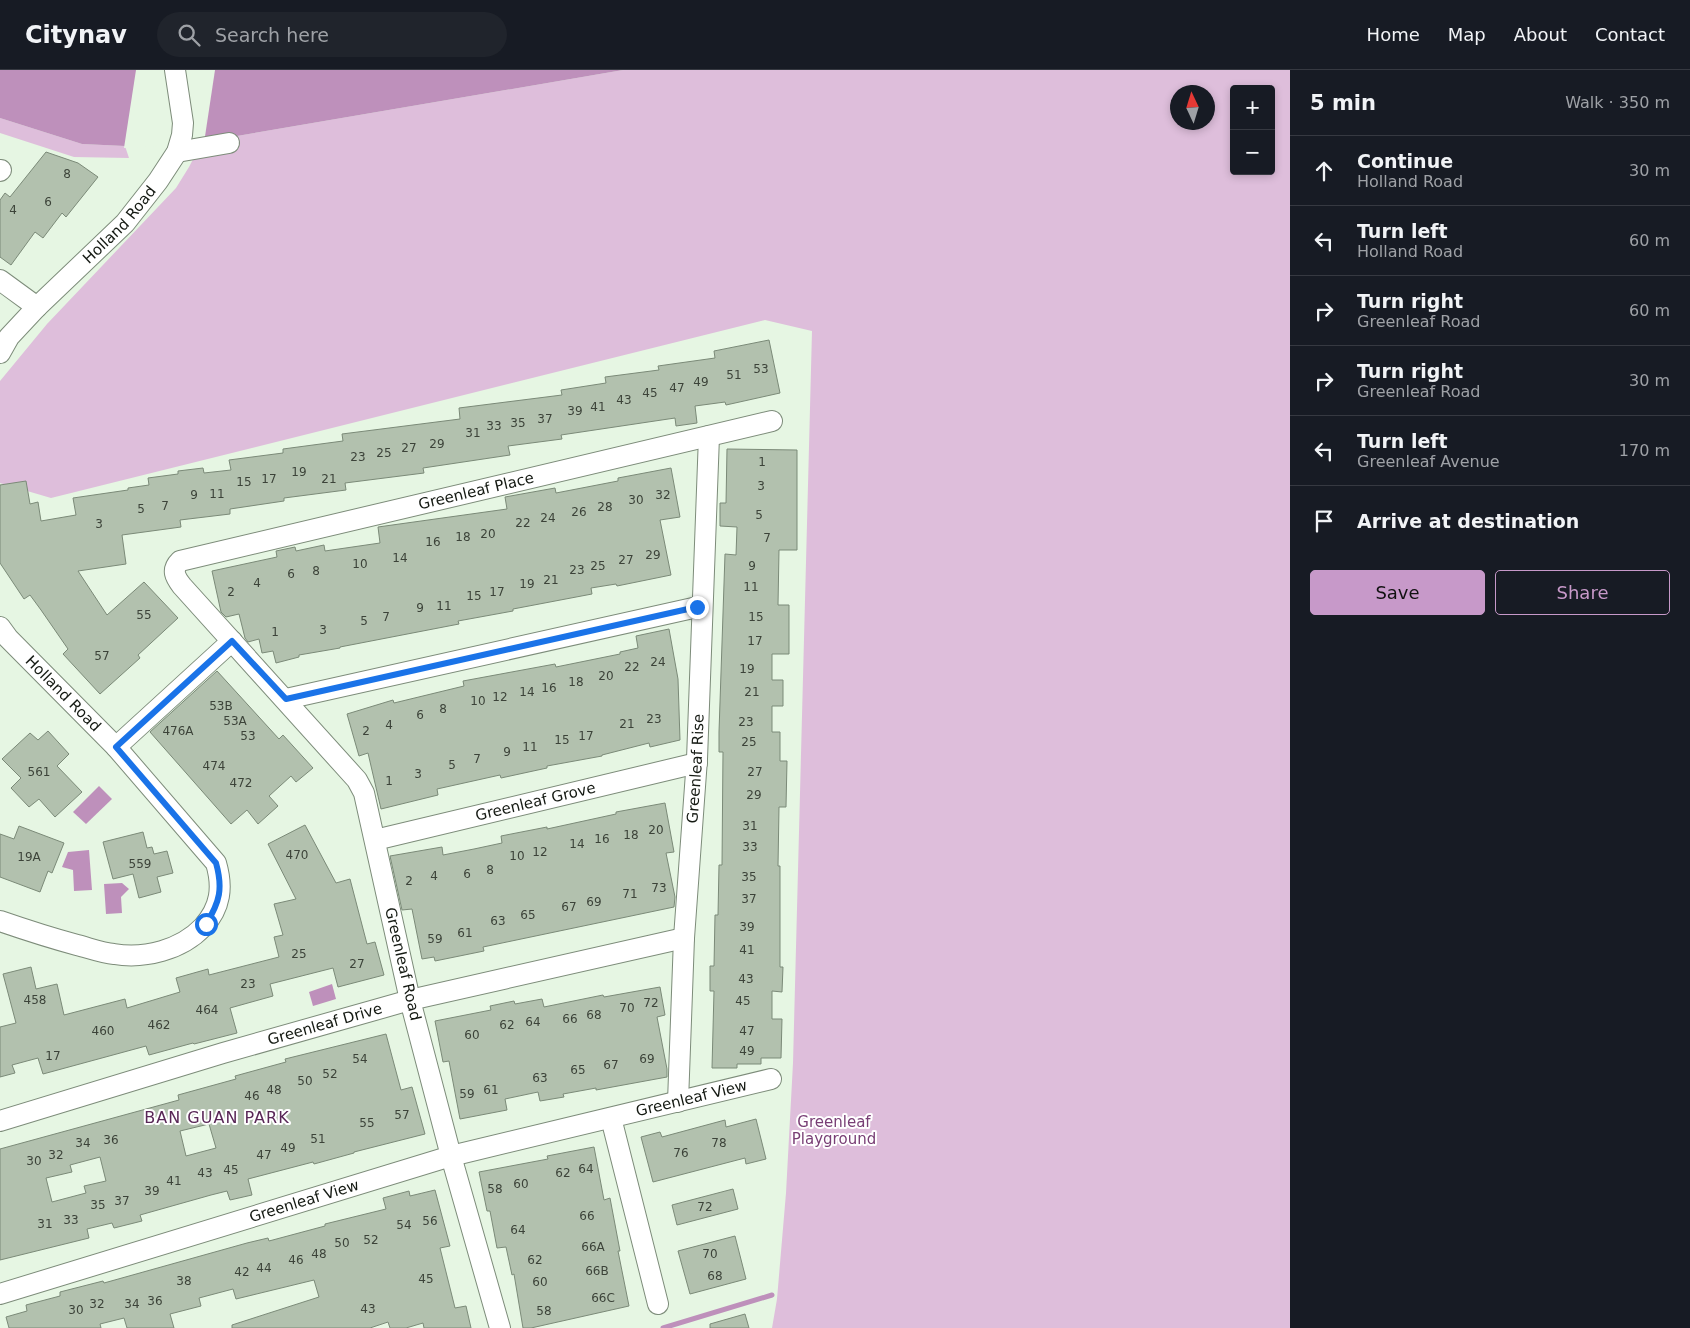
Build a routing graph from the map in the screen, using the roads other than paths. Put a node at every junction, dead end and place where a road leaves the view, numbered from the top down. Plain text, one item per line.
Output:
1 (175, 70) edge
2 (229, 143) dead end
3 (178, 149) junction
4 (0, 280) edge
5 (37, 307) junction
6 (0, 353) edge
7 (772, 421) dead end
8 (709, 436) junction
9 (180, 561) joint
10 (702, 606) junction
11 (0, 627) edge
12 (232, 641) junction
13 (286, 699) junction
14 (116, 747) junction
15 (697, 763) junction
16 (374, 840) junction
17 (0, 921) edge
18 (684, 938) junction
19 (410, 1000) junction
20 (771, 1079) dead end
21 (678, 1102) junction
22 (611, 1118) junction
23 (0, 1121) edge
24 (451, 1156) junction
25 (0, 1294) edge
26 (658, 1304) dead end
27 (500, 1328) edge

1 - 3 street, Holland Road
2 - 3 street
3 - 5 street, Holland Road
4 - 5 street
5 - 6 street, Holland Road
7 - 8 street, Greenleaf Place
8 - 9 street, Greenleaf Place
8 - 10 street, Greenleaf Rise
9 - 12 street, Greenleaf Road
10 - 13 street
10 - 15 street, Greenleaf Rise
11 - 14 street, Holland Road
12 - 13 street, Greenleaf Road
12 - 14 street
13 - 16 street, Greenleaf Road
14 - 17 street, Holland Road
15 - 16 street, Greenleaf Grove
15 - 18 street, Greenleaf Rise
16 - 19 street, Greenleaf Road
18 - 19 street, Greenleaf Drive
18 - 21 street, Greenleaf Rise
19 - 23 street, Greenleaf Drive
19 - 24 street, Greenleaf Road
20 - 21 street, Greenleaf View
21 - 22 street, Greenleaf View
22 - 24 street, Greenleaf View
22 - 26 street
24 - 25 street, Greenleaf View
24 - 27 street, Greenleaf Road

